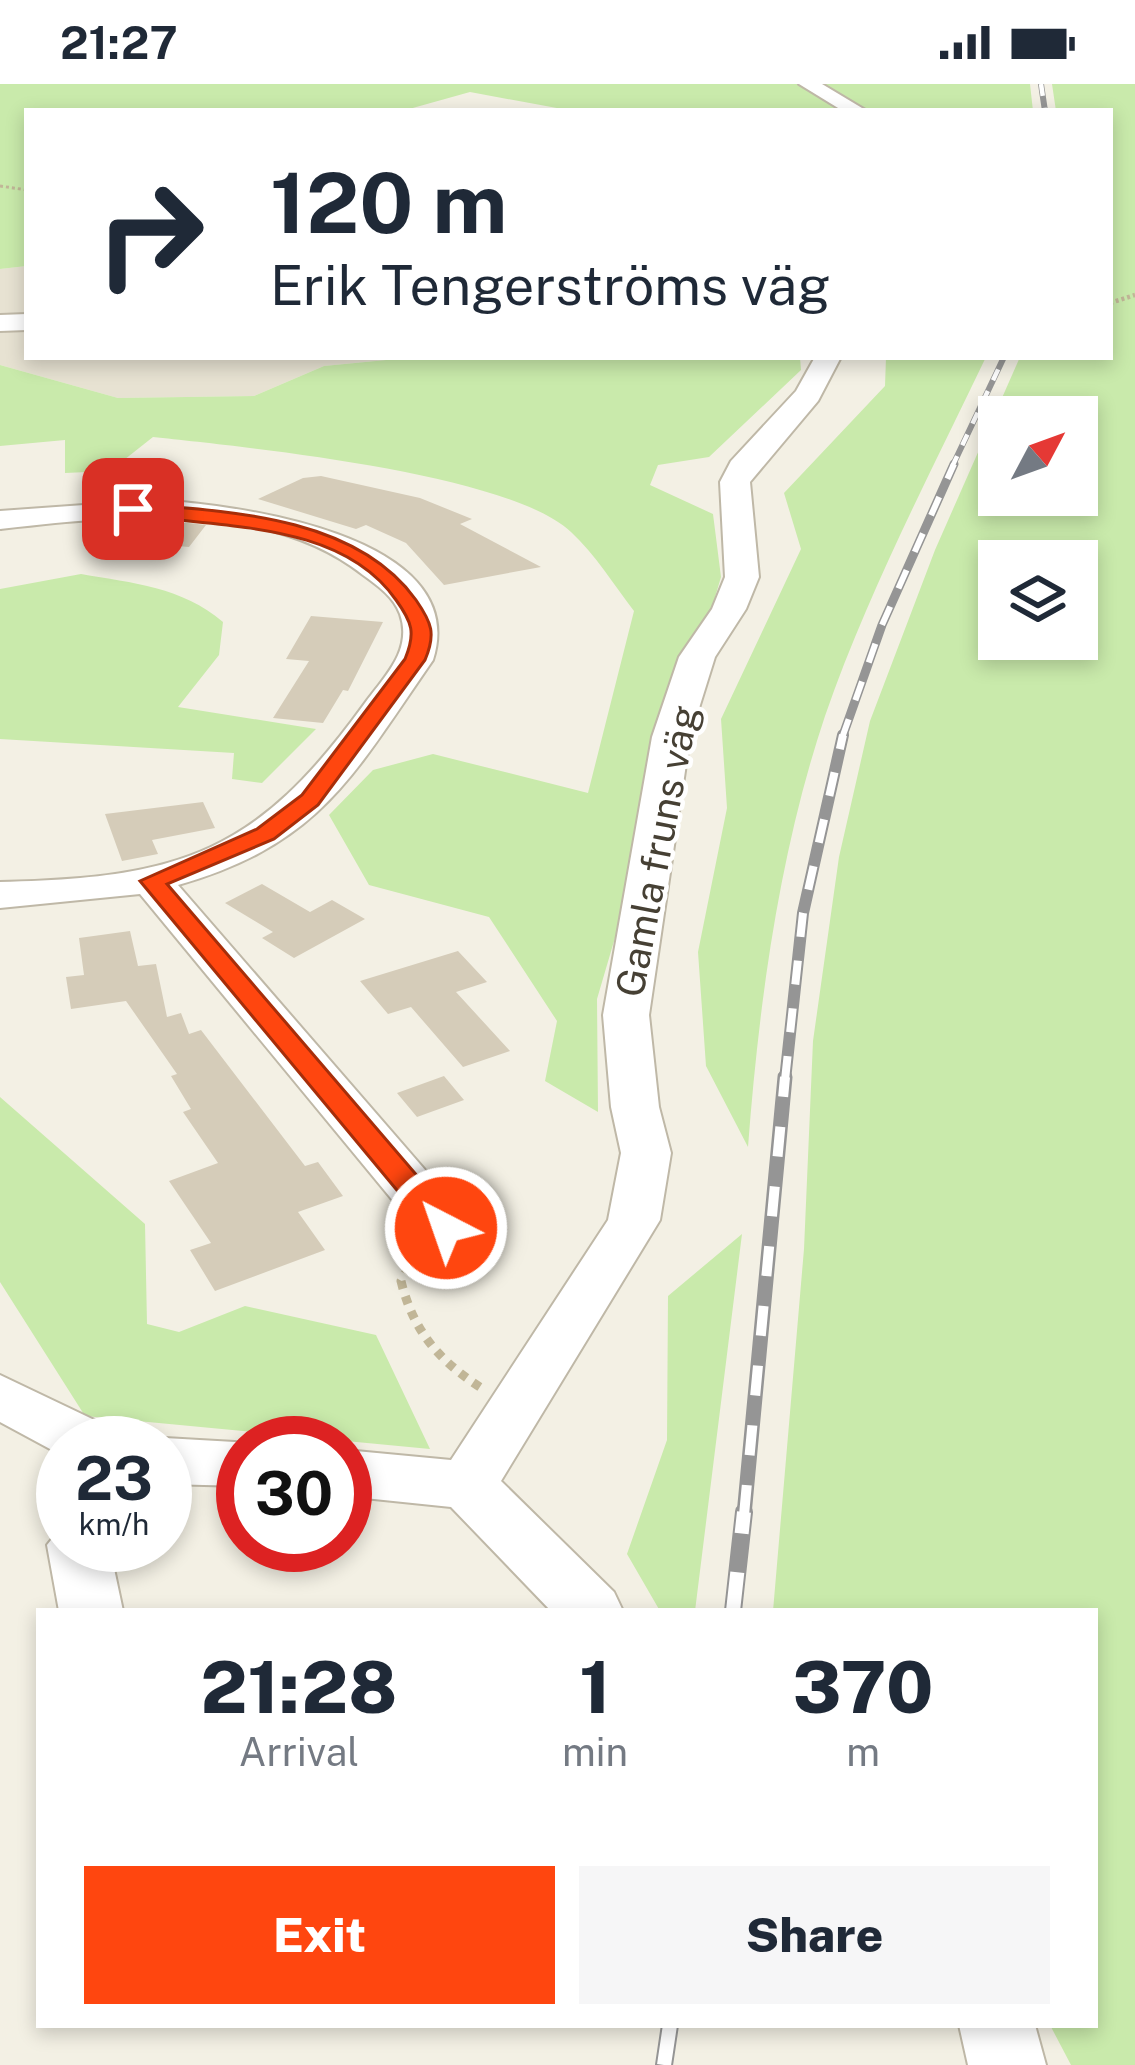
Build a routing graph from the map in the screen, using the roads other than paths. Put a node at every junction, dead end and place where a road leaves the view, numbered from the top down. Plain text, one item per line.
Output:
1 (808, 84) edge
2 (852, 108) edge
3 (827, 360) edge
4 (0, 520) edge
5 (152, 881) junction
6 (0, 895) edge
7 (446, 1228) road end
8 (0, 1396) edge
9 (37, 1416) edge
10 (372, 1475) edge
11 (467, 1484) junction
12 (83, 1572) edge
13 (90, 1608) edge
14 (588, 1608) edge
15 (998, 2028) edge
16 (1007, 2065) edge

1 - 2 street
3 - 11 street, Gamla fruns väg
4 - 5 street
5 - 6 street
5 - 7 street
8 - 9 street
10 - 11 street
11 - 14 street
12 - 13 street
15 - 16 street

